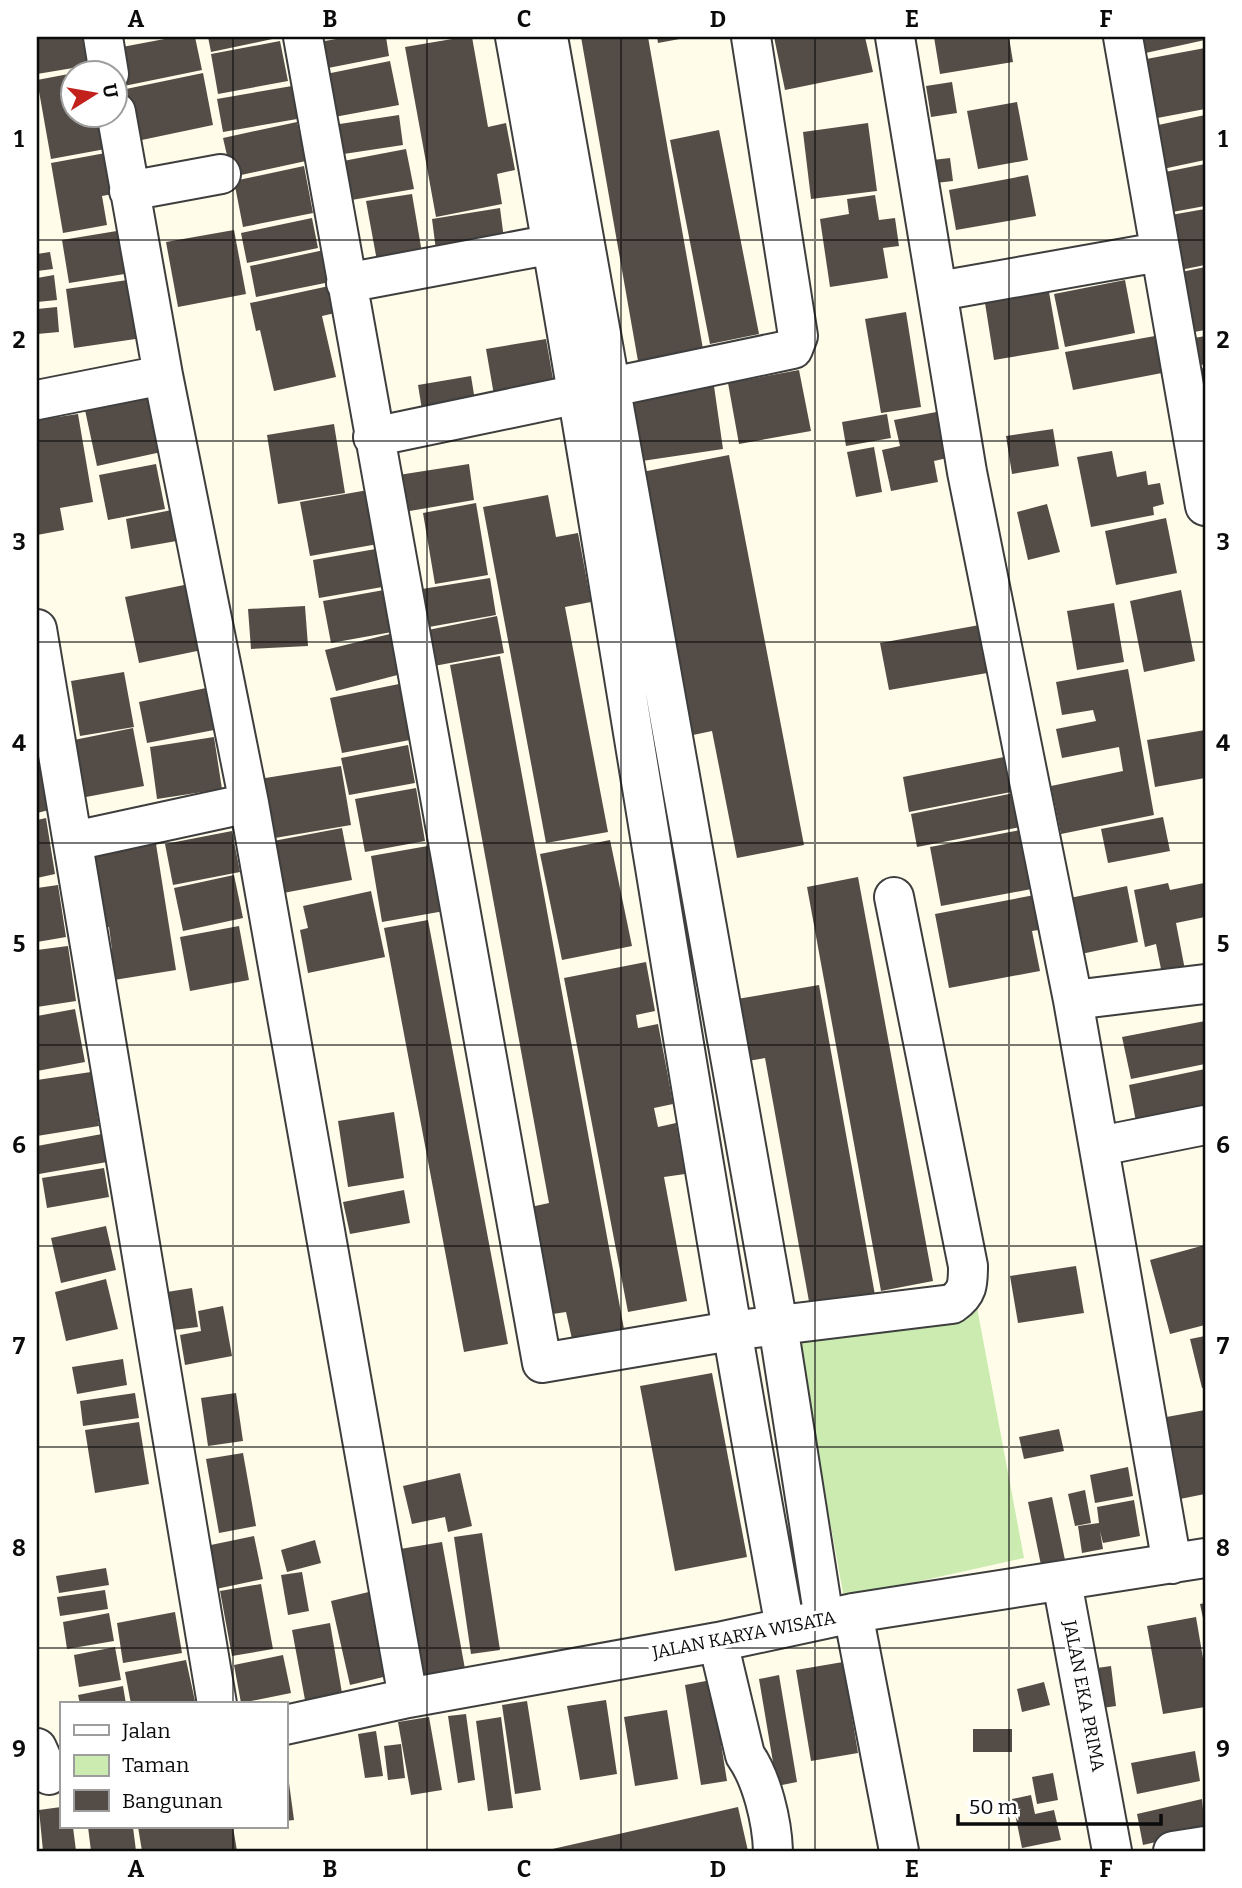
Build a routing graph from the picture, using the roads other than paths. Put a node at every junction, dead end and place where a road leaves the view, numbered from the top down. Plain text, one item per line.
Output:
1 (103, 37) edge
2 (303, 37) edge
3 (516, 37) edge
4 (548, 37) edge
5 (751, 37) edge
6 (895, 37) edge
7 (1123, 37) edge
8 (107, 60) edge
9 (119, 130) edge
10 (221, 174) dead end
11 (129, 191) junction
12 (553, 244) junction
13 (1159, 252) junction
14 (346, 283) junction
15 (939, 291) junction
16 (163, 375) junction
17 (595, 391) junction
18 (37, 400) edge
19 (373, 437) junction
20 (1205, 506) edge
21 (37, 629) edge
22 (249, 803) junction
23 (74, 841) junction
24 (894, 897) dead end
25 (1205, 984) edge
26 (1073, 1000) junction
27 (1205, 1125) edge
28 (1100, 1146) junction
29 (778, 1325) junction
30 (731, 1331) junction
31 (1189, 1561) edge
32 (1062, 1582) junction
33 (839, 1616) junction
34 (785, 1627) junction
35 (725, 1641) junction
36 (408, 1698) junction
37 (217, 1702) edge
38 (287, 1725) edge
39 (1205, 1846) edge
40 (773, 1851) edge
41 (899, 1851) edge
42 (1112, 1851) edge
43 (1173, 1851) edge

1 - 8 street
2 - 14 street
3 - 12 street
4 - 17 street
5 - 17 street
6 - 15 street
7 - 13 street
9 - 11 street
10 - 11 street
11 - 16 street
12 - 14 street
12 - 17 street
13 - 15 street
13 - 20 street
14 - 19 street
15 - 26 street
16 - 18 street
16 - 22 street
17 - 19 street
17 - 29 street
17 - 30 street
19 - 30 street
21 - 23 street
22 - 23 street
22 - 36 street
23 - 37 street
24 - 29 street
25 - 26 street
26 - 28 street
27 - 28 street
28 - 31 street
29 - 30 street
29 - 33 street
30 - 34 street
31 - 32 street, JALAN KARYA WISATA
32 - 33 street, JALAN KARYA WISATA
32 - 42 street, JALAN EKA PRIMA
33 - 34 street, JALAN KARYA WISATA
33 - 41 street
34 - 35 street, JALAN KARYA WISATA
35 - 36 street, JALAN KARYA WISATA
35 - 40 street
36 - 38 street, JALAN KARYA WISATA
39 - 43 street

